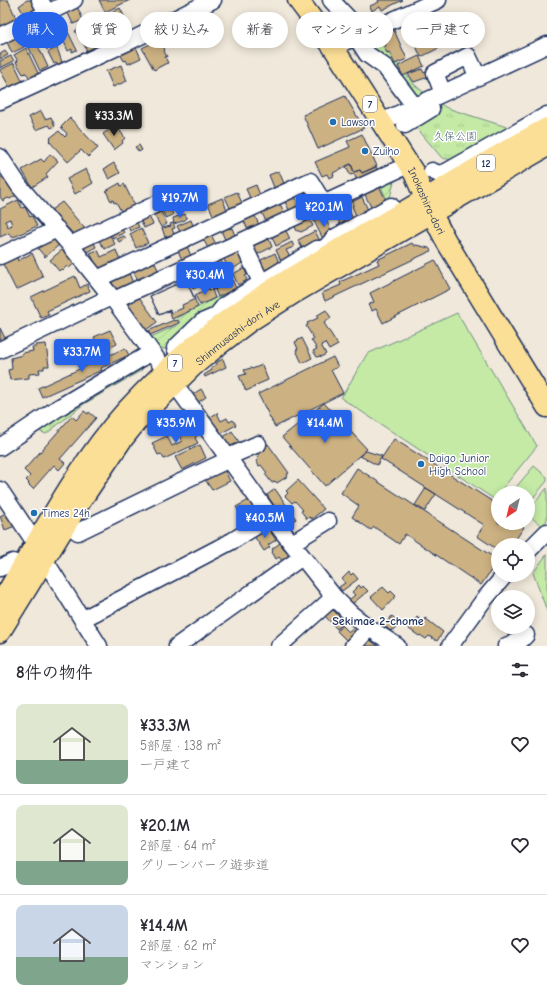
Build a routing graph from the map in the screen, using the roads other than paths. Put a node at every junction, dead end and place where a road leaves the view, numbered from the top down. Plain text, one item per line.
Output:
1 (74, 0) edge
2 (213, 0) edge
3 (298, 0) edge
4 (331, 0) edge
5 (438, 0) edge
6 (44, 7) edge
7 (307, 12) edge
8 (341, 12) edge
9 (393, 20) edge
10 (0, 36) edge
11 (547, 45) edge
12 (333, 48) edge
13 (365, 48) edge
14 (478, 77) junction
15 (443, 93) junction
16 (2, 96) edge
17 (423, 110) junction
18 (547, 115) edge
19 (381, 122) junction
20 (404, 125) dead end
21 (547, 128) edge
22 (547, 146) edge
23 (2, 163) edge
24 (408, 165) junction
25 (432, 171) dead end
26 (166, 199) dead end
27 (324, 204) junction
28 (392, 206) dead end
29 (428, 206) junction
30 (57, 229) junction
31 (242, 242) junction
32 (70, 245) junction
33 (0, 256) edge
34 (202, 260) junction
35 (97, 279) junction
36 (212, 282) dead end
37 (262, 284) junction
38 (113, 298) junction
39 (175, 348) dead end
40 (0, 350) edge
41 (147, 355) dead end
42 (170, 378) junction
43 (547, 407) edge
44 (258, 444) dead end
45 (0, 447) edge
46 (229, 458) junction
47 (0, 490) edge
48 (271, 517) junction
49 (328, 522) dead end
50 (74, 529) dead end
51 (547, 532) edge
52 (292, 543) junction
53 (535, 544) edge
54 (40, 552) junction
55 (302, 557) junction
56 (499, 582) edge
57 (334, 597) junction
58 (0, 604) edge
59 (83, 619) junction
60 (369, 628) junction
61 (0, 632) edge
62 (526, 635) dead end
63 (99, 646) edge
64 (177, 646) edge
65 (279, 646) edge
66 (353, 646) edge
67 (397, 646) edge
68 (450, 646) edge
69 (506, 646) edge

1 - 6 street
2 - 16 street
3 - 7 main road, Inokashira-dori / 7
4 - 8 street
5 - 9 street
6 - 10 street
11 - 14 street
12 - 19 main road, Inokashira-dori / 7
13 - 17 street
14 - 15 street
14 - 15 street
15 - 17 street
17 - 19 street
17 - 20 street
18 - 25 street
19 - 24 main road, Inokashira-dori / 7
21 - 29 main road, Shinmusashi-dori Ave / 12
22 - 29 main road, Shinmusashi-dori Ave / 12
23 - 30 street
24 - 27 street
24 - 29 main road, Inokashira-dori / 7
26 - 32 street
27 - 31 street
27 - 35 street
28 - 37 street
29 - 42 main road, Shinmusashi-dori Ave / 7
29 - 43 main road, Inokashira-dori / 7
30 - 32 street
30 - 33 street
31 - 34 street
31 - 37 street
32 - 35 street
34 - 36 street
34 - 38 street
35 - 38 street
37 - 39 street
38 - 40 street
38 - 42 street
41 - 45 street
42 - 46 street
42 - 54 main road, Shinmusashi-dori Ave / 7
44 - 46 street
46 - 48 street
46 - 50 street
47 - 54 street
48 - 52 street
48 - 59 street
49 - 52 street
51 - 53 street
52 - 55 street
54 - 58 main road, Shinmusashi-dori Ave / 7
54 - 59 street
54 - 61 main road, Shinmusashi-dori Ave / 7
55 - 57 street
55 - 64 street
56 - 68 street
57 - 60 street
57 - 65 street
59 - 63 street
60 - 66 street
60 - 67 street
62 - 69 street

